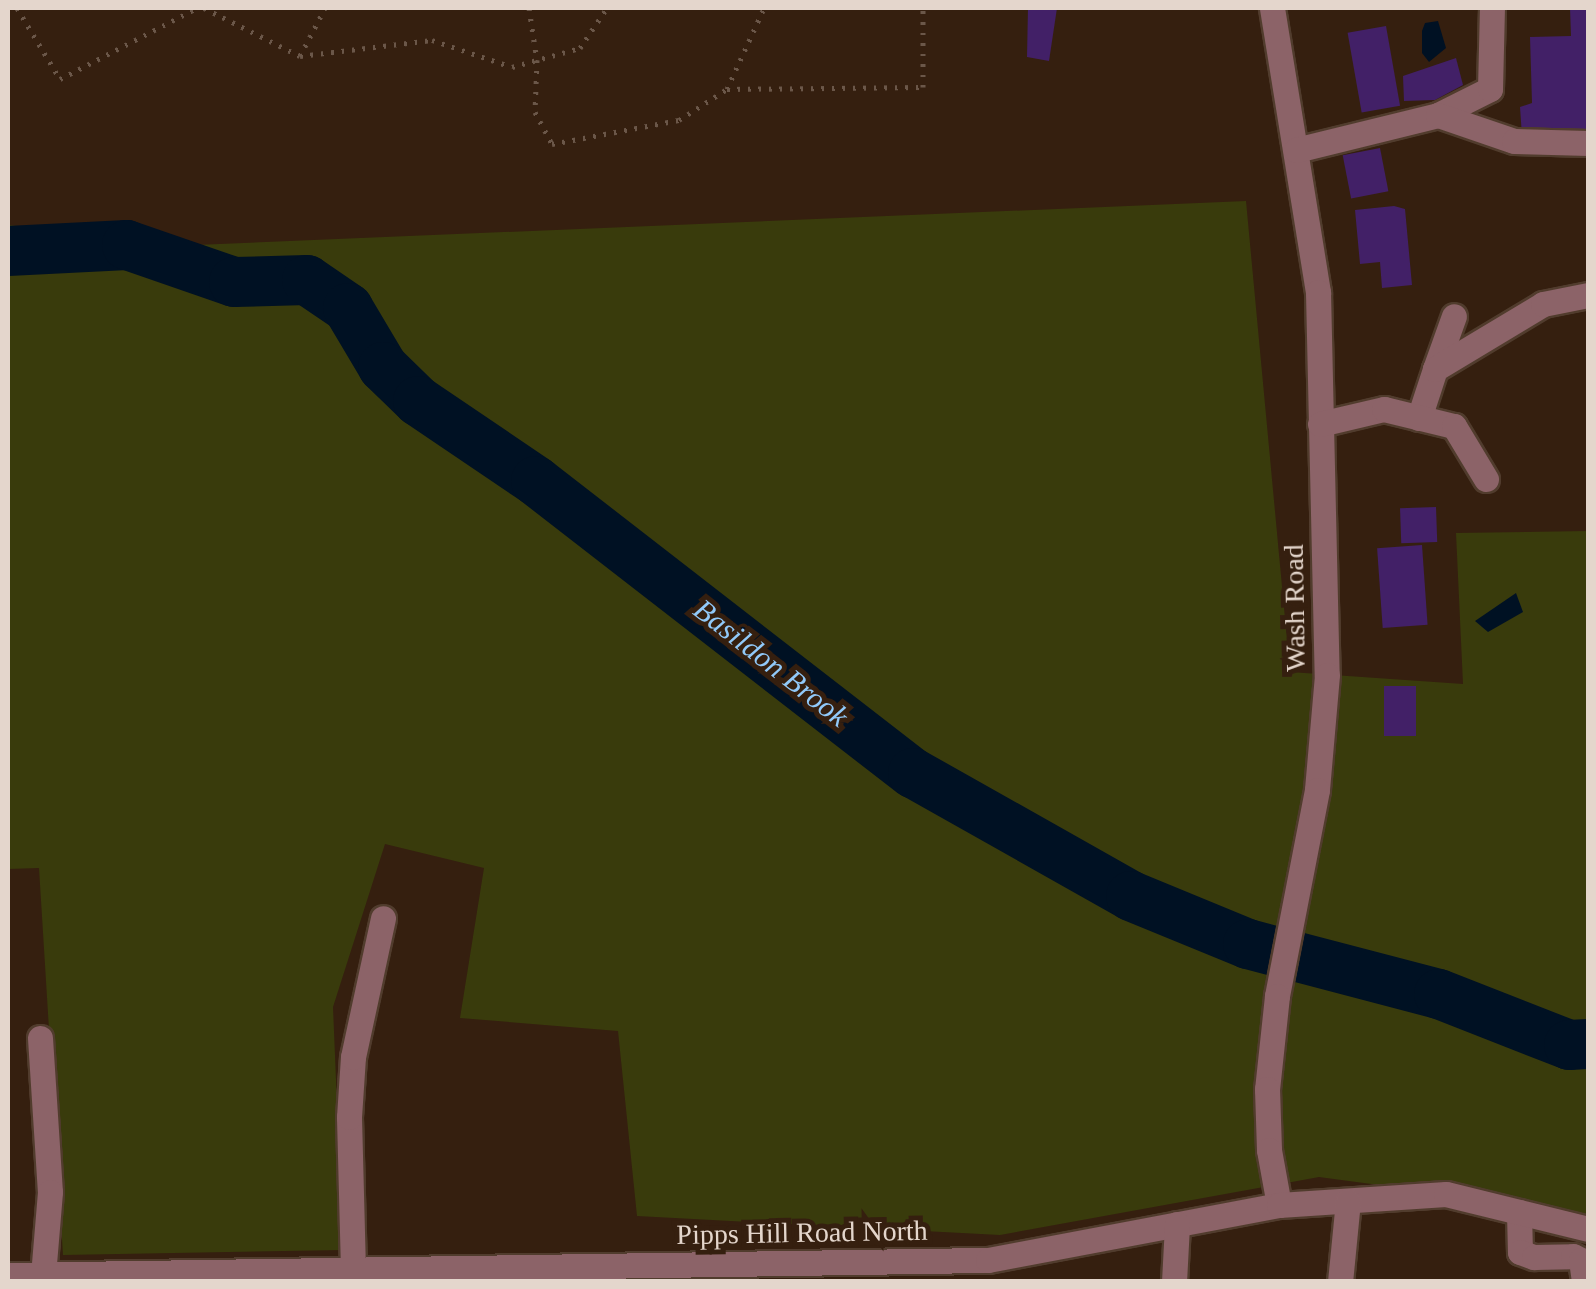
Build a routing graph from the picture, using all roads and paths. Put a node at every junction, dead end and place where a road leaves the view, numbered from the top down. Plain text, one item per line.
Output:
1 (17, 8) edge
2 (200, 8) edge
3 (325, 8) edge
4 (529, 8) edge
5 (607, 8) edge
6 (764, 8) edge
7 (924, 8) edge
8 (1272, 8) edge
9 (1492, 8) edge
10 (300, 56) junction
11 (536, 60) junction
12 (727, 89) junction
13 (1438, 115) junction
14 (1588, 143) edge
15 (1296, 150) junction
16 (1588, 295) edge
17 (1454, 316) dead end
18 (1435, 369) junction
19 (1418, 418) junction
20 (1320, 424) junction
21 (1486, 479) dead end
22 (382, 918) dead end
23 (40, 1038) dead end
24 (1348, 1201) junction
25 (1279, 1205) junction
26 (1518, 1212) junction
27 (1177, 1224) junction
28 (1588, 1229) edge
29 (353, 1270) junction
30 (946, 1271) edge
31 (811, 1272) edge
32 (714, 1273) edge
33 (8, 1275) edge
34 (42, 1275) junction
35 (1174, 1282) edge
36 (1340, 1282) edge
37 (1584, 1282) edge

1 - 2 path
2 - 10 path
3 - 10 path
4 - 11 path
5 - 11 path
6 - 12 path
7 - 12 path
8 - 15 street, Wash Road
9 - 13 street
10 - 11 path
11 - 12 path
13 - 14 street
13 - 15 street
15 - 20 street, Wash Road
16 - 18 street
17 - 18 street
18 - 19 street
19 - 20 street
19 - 21 street
20 - 25 street, Wash Road
22 - 29 street
23 - 34 street
24 - 25 street, Pipps Hill Road North
24 - 26 street, Pipps Hill Road North
24 - 36 street
25 - 27 street, Pipps Hill Road North
26 - 28 street, Pipps Hill Road North
26 - 37 street
27 - 30 street, Pipps Hill Road North
27 - 35 street
29 - 32 street, Pipps Hill Road North
29 - 34 street, Pipps Hill Road North
30 - 31 street, Pipps Hill Road North
31 - 32 street, Pipps Hill Road North
33 - 34 street, Pipps Hill Road North

